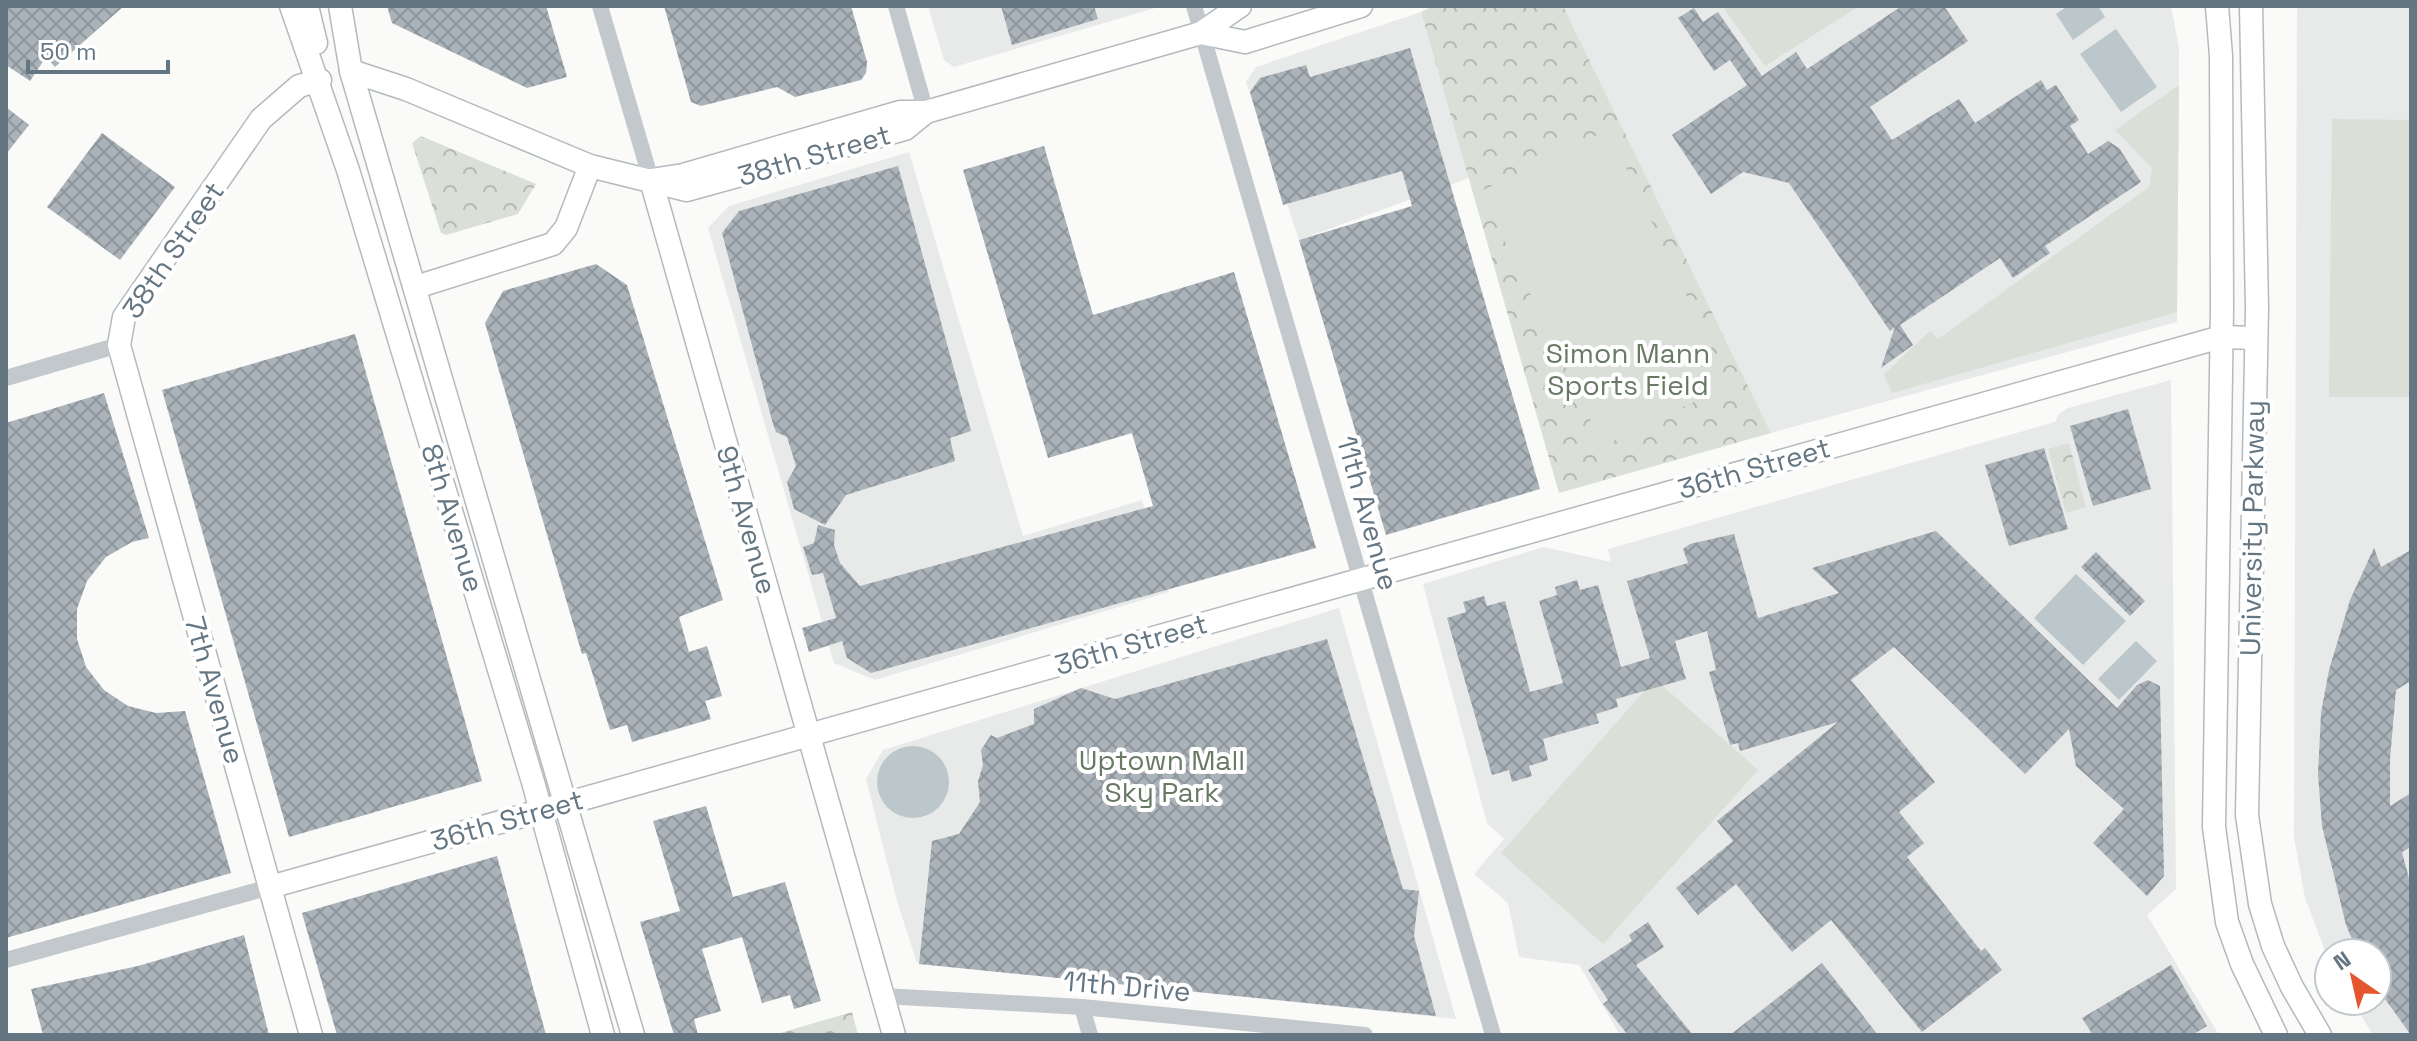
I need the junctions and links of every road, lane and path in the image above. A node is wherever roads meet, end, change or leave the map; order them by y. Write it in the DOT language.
graph roads {
  1 [pos="291,6"];
  2 [pos="307,6"];
  3 [pos="320,6"];
  4 [pos="340,6"];
  5 [pos="600,6"];
  6 [pos="896,6"];
  7 [pos="1194,6"];
  8 [pos="1240,6"];
  9 [pos="1361,6"];
  10 [pos="2217,6"];
  11 [pos="2251,6"];
  12 [pos="1201,33"];
  13 [pos="351,71"];
  14 [pos="320,80"];
  15 [pos="926,112"];
  16 [pos="590,166"];
  17 [pos="651,180"];
  18 [pos="416,287"];
  19 [pos="2221,337"];
  20 [pos="2256,338"];
  21 [pos="119,345"];
  22 [pos="6,378"];
  23 [pos="1360,580"];
  24 [pos="809,735"];
  25 [pos="566,803"];
  26 [pos="541,810"];
  27 [pos="270,887"];
  28 [pos="6,960"];
  29 [pos="883,996"];
  30 [pos="1082,1007"];
  31 [pos="311,1035"];
  32 [pos="603,1035"];
  33 [pos="633,1035"];
  34 [pos="894,1035"];
  35 [pos="1090,1035"];
  36 [pos="1365,1035"];
  37 [pos="1493,1035"];
  38 [pos="2276,1035"];
  39 [pos="2320,1035"];
  1 -- 14 [label="street, 8th Avenue"];
  2 -- 14 [label="street"];
  3 -- 13 [label="street"];
  4 -- 13 [label="street, 8th Avenue"];
  5 -- 17 [label="street, 9th Avenue"];
  6 -- 15 [label="street"];
  7 -- 12 [label="street, 11th Avenue"];
  8 -- 12 [label="street, 38th Street"];
  9 -- 12 [label="street, 38th Street"];
  10 -- 19 [label="street, University Parkway"];
  11 -- 20 [label="street, University Parkway"];
  12 -- 15 [label="street, 38th Street"];
  12 -- 23 [label="street, 11th Avenue"];
  13 -- 16 [label="street, 38th Street"];
  13 -- 18 [label="street, 8th Avenue"];
  14 -- 21 [label="street, 38th Street"];
  14 -- 26 [label="street, 8th Avenue"];
  15 -- 17 [label="street, 38th Street"];
  16 -- 17 [label="street, 38th Street"];
  16 -- 18 [label="street"];
  17 -- 24 [label="street, 9th Avenue"];
  18 -- 25 [label="street, 8th Avenue"];
  19 -- 20 [label="street, 36th Street"];
  19 -- 23 [label="street, 36th Street"];
  19 -- 38 [label="street, University Parkway"];
  20 -- 39 [label="street, University Parkway"];
  21 -- 22 [label="street, 38th Street"];
  21 -- 27 [label="street, 7th Avenue"];
  23 -- 24 [label="street, 36th Street"];
  23 -- 37 [label="street, 11th Avenue"];
  24 -- 25 [label="street, 36th Street"];
  24 -- 29 [label="street, 9th Avenue"];
  25 -- 26 [label="street, 36th Street"];
  25 -- 33 [label="street, 8th Avenue"];
  26 -- 27 [label="street, 36th Street"];
  26 -- 32 [label="street, 8th Avenue"];
  27 -- 28 [label="street, 36th Street"];
  27 -- 31 [label="street, 7th Avenue"];
  29 -- 30 [label="street, 11th Drive"];
  29 -- 34 [label="street, 9th Avenue"];
  30 -- 35 [label="street"];
  30 -- 36 [label="street, 11th Drive"];
}
